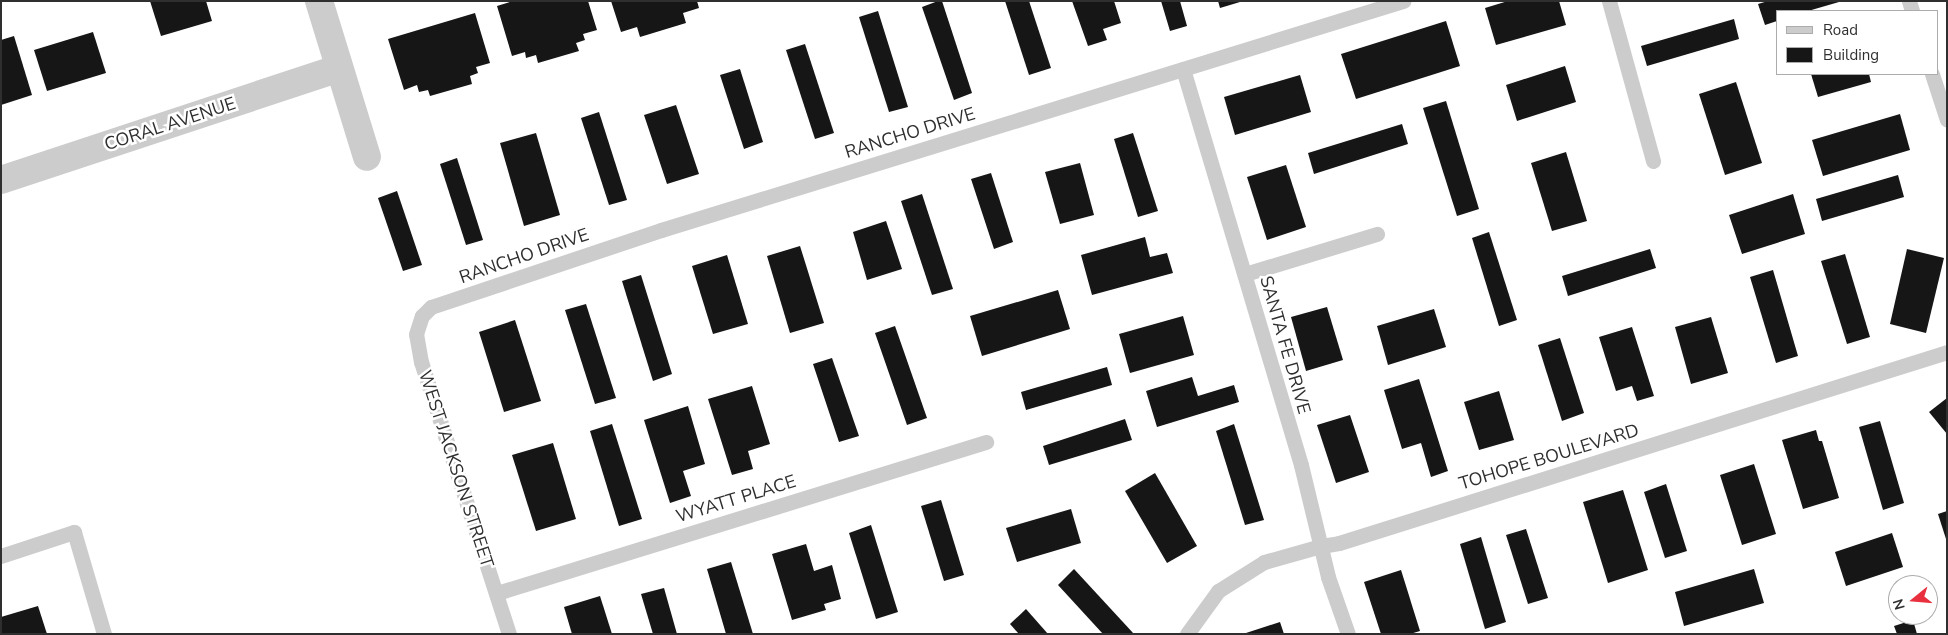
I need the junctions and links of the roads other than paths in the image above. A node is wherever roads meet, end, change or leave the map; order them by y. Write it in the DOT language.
graph roads {
  1 [pos="319,1"];
  2 [pos="1403,1"];
  3 [pos="1609,1"];
  4 [pos="339,68"];
  5 [pos="1183,68"];
  6 [pos="1932,75"];
  7 [pos="1947,120"];
  8 [pos="367,157"];
  9 [pos="1653,161"];
  10 [pos="1,180"];
  11 [pos="1377,234"];
  12 [pos="1245,274"];
  13 [pos="430,307"];
  14 [pos="1947,352"];
  15 [pos="986,442"];
  16 [pos="1321,546"];
  17 [pos="1,556"];
  18 [pos="497,593"];
  19 [pos="104,634"];
  20 [pos="509,634"];
  21 [pos="1187,634"];
  22 [pos="1348,634"];
  1 -- 4 [label="street"];
  2 -- 5 [label="lane, RANCHO DRIVE"];
  3 -- 9 [label="lane"];
  4 -- 8 [label="street"];
  4 -- 10 [label="street, CORAL AVENUE"];
  5 -- 12 [label="lane, SANTA FE DRIVE"];
  5 -- 13 [label="lane, RANCHO DRIVE"];
  6 -- 7 [label="lane"];
  11 -- 12 [label="lane"];
  12 -- 16 [label="lane, SANTA FE DRIVE"];
  13 -- 18 [label="lane, WEST JACKSON STREET"];
  14 -- 16 [label="lane, TOHOPE BOULEVARD"];
  15 -- 18 [label="lane, WYATT PLACE"];
  16 -- 21 [label="lane, TOHOPE BOULEVARD"];
  16 -- 22 [label="lane, SANTA FE DRIVE"];
  17 -- 19 [label="lane"];
  18 -- 20 [label="lane, WEST JACKSON STREET"];
}
